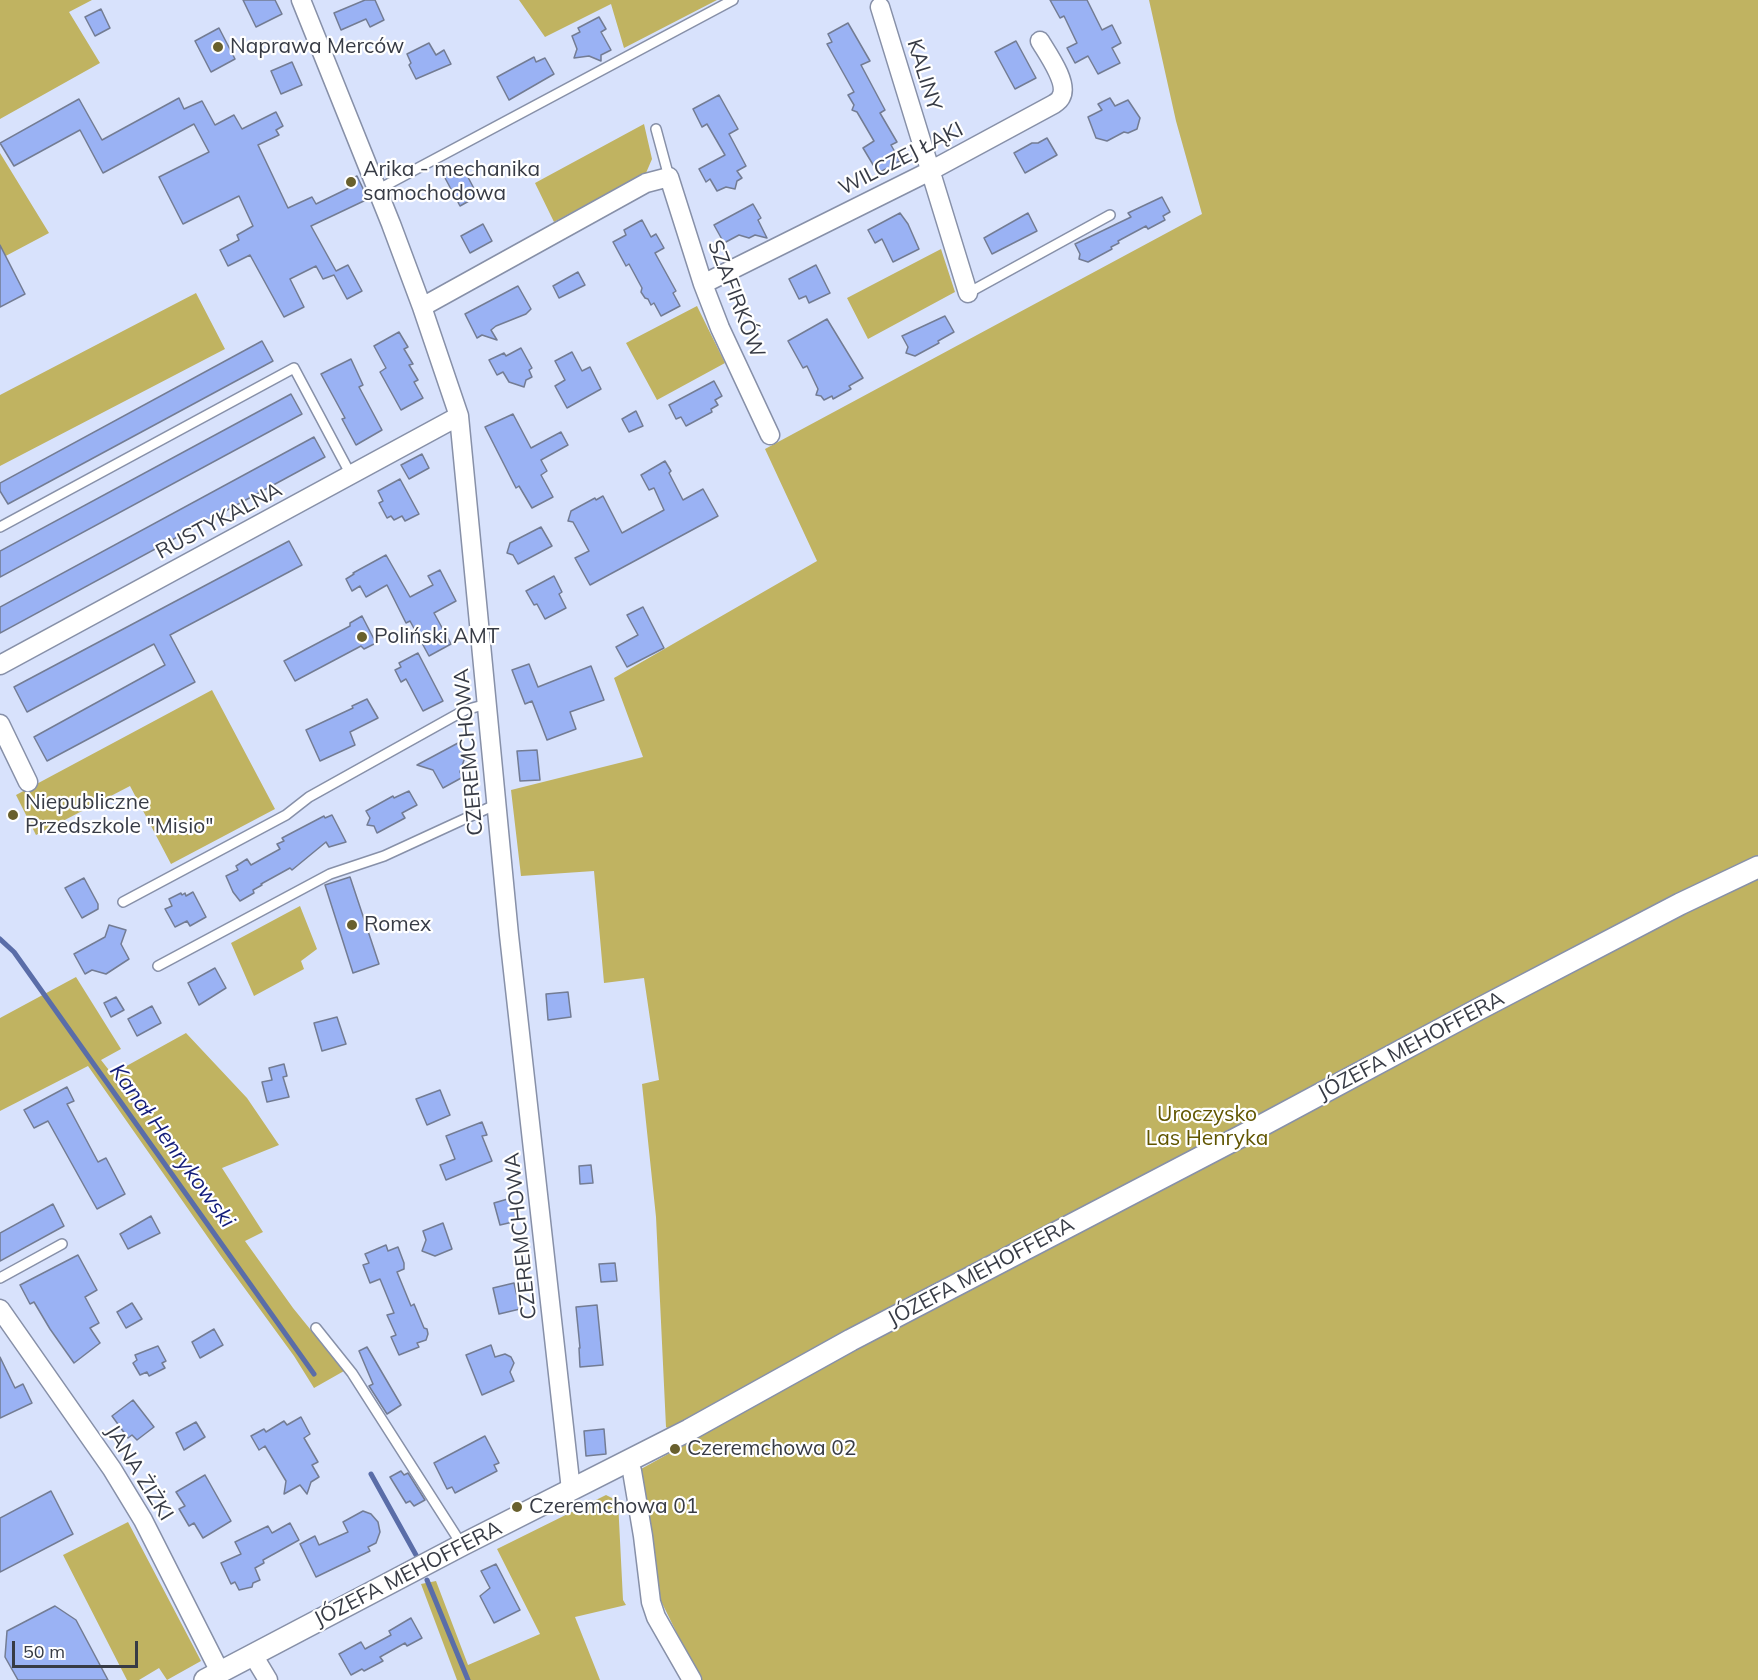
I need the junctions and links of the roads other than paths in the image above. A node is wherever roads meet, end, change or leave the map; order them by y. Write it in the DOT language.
graph roads {
  1 [pos="301,0"];
  2 [pos="733,0"];
  3 [pos="880,7"];
  4 [pos="1040,40"];
  5 [pos="656,129"];
  6 [pos="930,171"];
  7 [pos="669,177"];
  8 [pos="378,190"];
  9 [pos="1110,215"];
  10 [pos="703,284"];
  11 [pos="968,293"];
  12 [pos="422,307"];
  13 [pos="459,416"];
  14 [pos="770,435"];
  15 [pos="351,475"];
  16 [pos="0,527"];
  17 [pos="0,665"];
  18 [pos="487,704"];
  19 [pos="0,724"];
  20 [pos="28,782"];
  21 [pos="496,804"];
  22 [pos="1758,867"];
  23 [pos="123,902"];
  24 [pos="158,966"];
  25 [pos="62,1244"];
  26 [pos="0,1278"];
  27 [pos="0,1309"];
  28 [pos="316,1328"];
  29 [pos="628,1461"];
  30 [pos="571,1490"];
  31 [pos="462,1545"];
  32 [pos="253,1655"];
  33 [pos="212,1676"];
  34 [pos="268,1680"];
  35 [pos="692,1680"];
  1 -- 8 [label="street, CZEREMCHOWA"];
  2 -- 8 [label="lane"];
  3 -- 6 [label="street, KALINY"];
  4 -- 6 [label="street, WILCZEJ ŁĄKI"];
  5 -- 7 [label="lane"];
  6 -- 10 [label="street, WILCZEJ ŁĄKI"];
  6 -- 11 [label="street, KALINY"];
  7 -- 10 [label="street, SZAFIRKÓW"];
  7 -- 12 [label="street"];
  8 -- 12 [label="street, CZEREMCHOWA"];
  9 -- 11 [label="lane"];
  10 -- 14 [label="street, SZAFIRKÓW"];
  12 -- 13 [label="street, CZEREMCHOWA"];
  13 -- 15 [label="street, RUSTYKALNA"];
  13 -- 18 [label="street, CZEREMCHOWA"];
  15 -- 16 [label="lane"];
  15 -- 17 [label="street, RUSTYKALNA"];
  18 -- 21 [label="street, CZEREMCHOWA"];
  18 -- 23 [label="lane"];
  19 -- 20 [label="street"];
  21 -- 24 [label="lane"];
  21 -- 30 [label="street, CZEREMCHOWA"];
  22 -- 29 [label="street, JÓZEFA MEHOFFERA"];
  25 -- 26 [label="lane"];
  27 -- 33 [label="street, JANA ŻIŻKI"];
  28 -- 31 [label="lane"];
  29 -- 30 [label="street, JÓZEFA MEHOFFERA"];
  29 -- 35 [label="street"];
  30 -- 31 [label="street, JÓZEFA MEHOFFERA"];
  31 -- 32 [label="street, JÓZEFA MEHOFFERA"];
  32 -- 33 [label="street, JÓZEFA MEHOFFERA"];
  32 -- 34 [label="street"];
}
